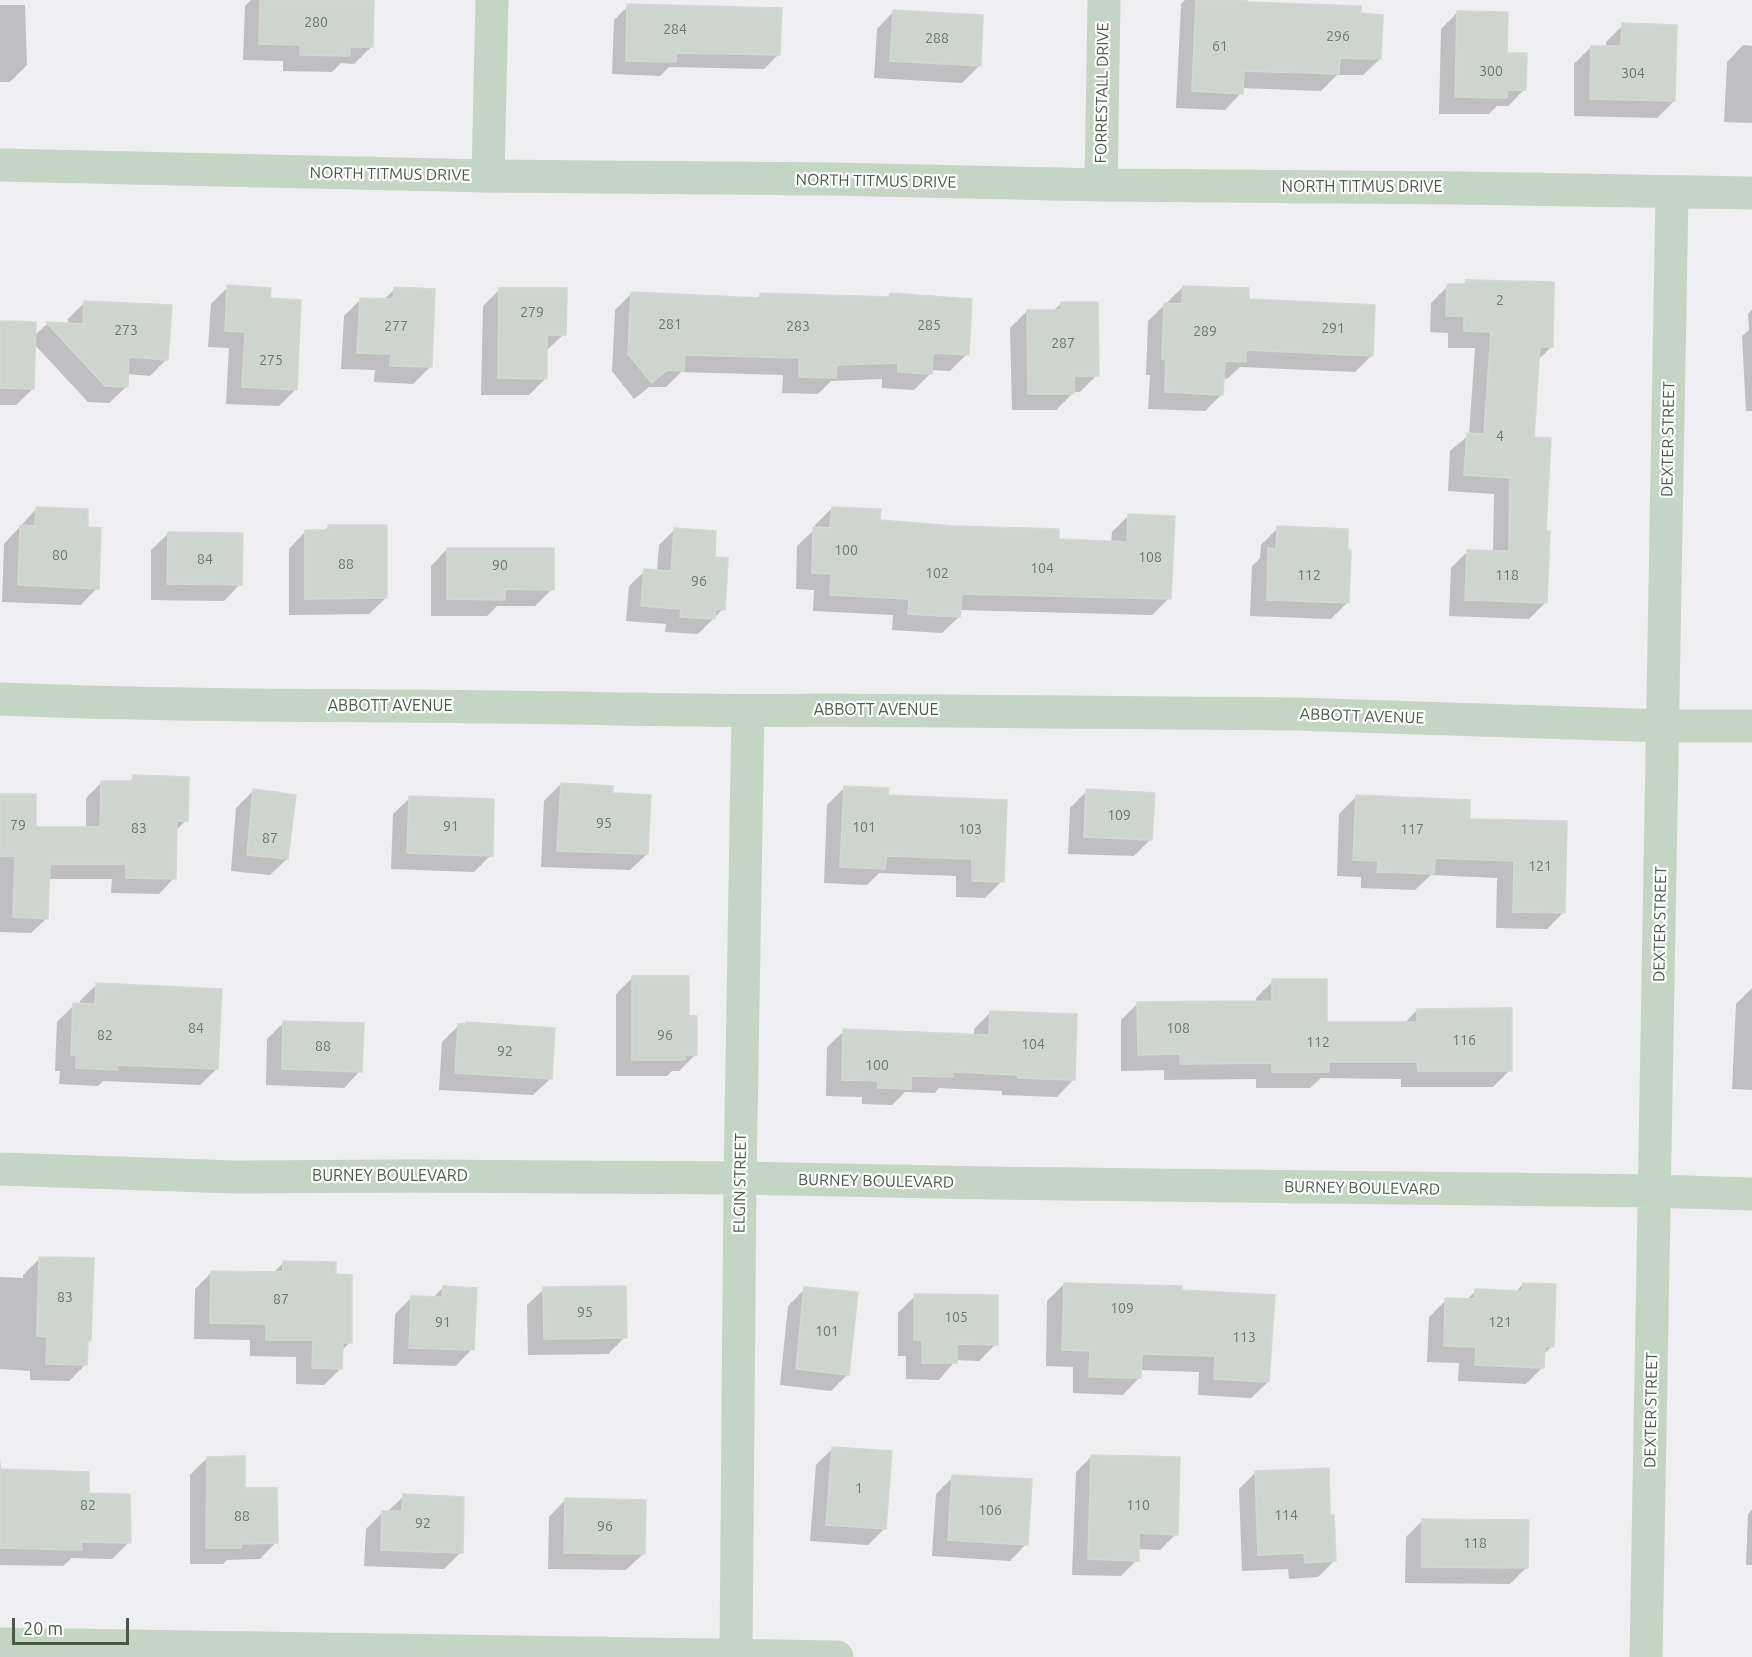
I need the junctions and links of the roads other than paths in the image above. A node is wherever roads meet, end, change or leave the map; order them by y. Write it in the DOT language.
graph roads {
  1 [pos="492,0"];
  2 [pos="1104,0"];
  3 [pos="0,165"];
  4 [pos="488,177"];
  5 [pos="1101,185"];
  6 [pos="1672,192"];
  7 [pos="1752,193"];
  8 [pos="0,699"];
  9 [pos="748,711"];
  10 [pos="1664,726"];
  11 [pos="1752,726"];
  12 [pos="0,1169"];
  13 [pos="740,1178"];
  14 [pos="1654,1191"];
  15 [pos="1752,1194"];
  16 [pos="0,1644"];
  17 [pos="736,1655"];
  18 [pos="837,1657"];
  19 [pos="1646,1657"];
  1 -- 4 [label="street"];
  2 -- 5 [label="street, FORRESTALL DRIVE"];
  3 -- 4 [label="street, NORTH TITMUS DRIVE"];
  4 -- 5 [label="street, NORTH TITMUS DRIVE"];
  5 -- 6 [label="street, NORTH TITMUS DRIVE"];
  6 -- 7 [label="street, NORTH TITMUS DRIVE"];
  6 -- 10 [label="street, DEXTER STREET"];
  8 -- 9 [label="street, ABBOTT AVENUE"];
  9 -- 10 [label="street, ABBOTT AVENUE"];
  9 -- 13 [label="street, ELGIN STREET"];
  10 -- 11 [label="street, ABBOTT AVENUE"];
  10 -- 14 [label="street, DEXTER STREET"];
  12 -- 13 [label="street, BURNEY BOULEVARD"];
  13 -- 14 [label="street, BURNEY BOULEVARD"];
  13 -- 17 [label="street, ELGIN STREET"];
  14 -- 15 [label="street, BURNEY BOULEVARD"];
  14 -- 19 [label="street, DEXTER STREET"];
  16 -- 17 [label="street"];
  17 -- 18 [label="street"];
}
